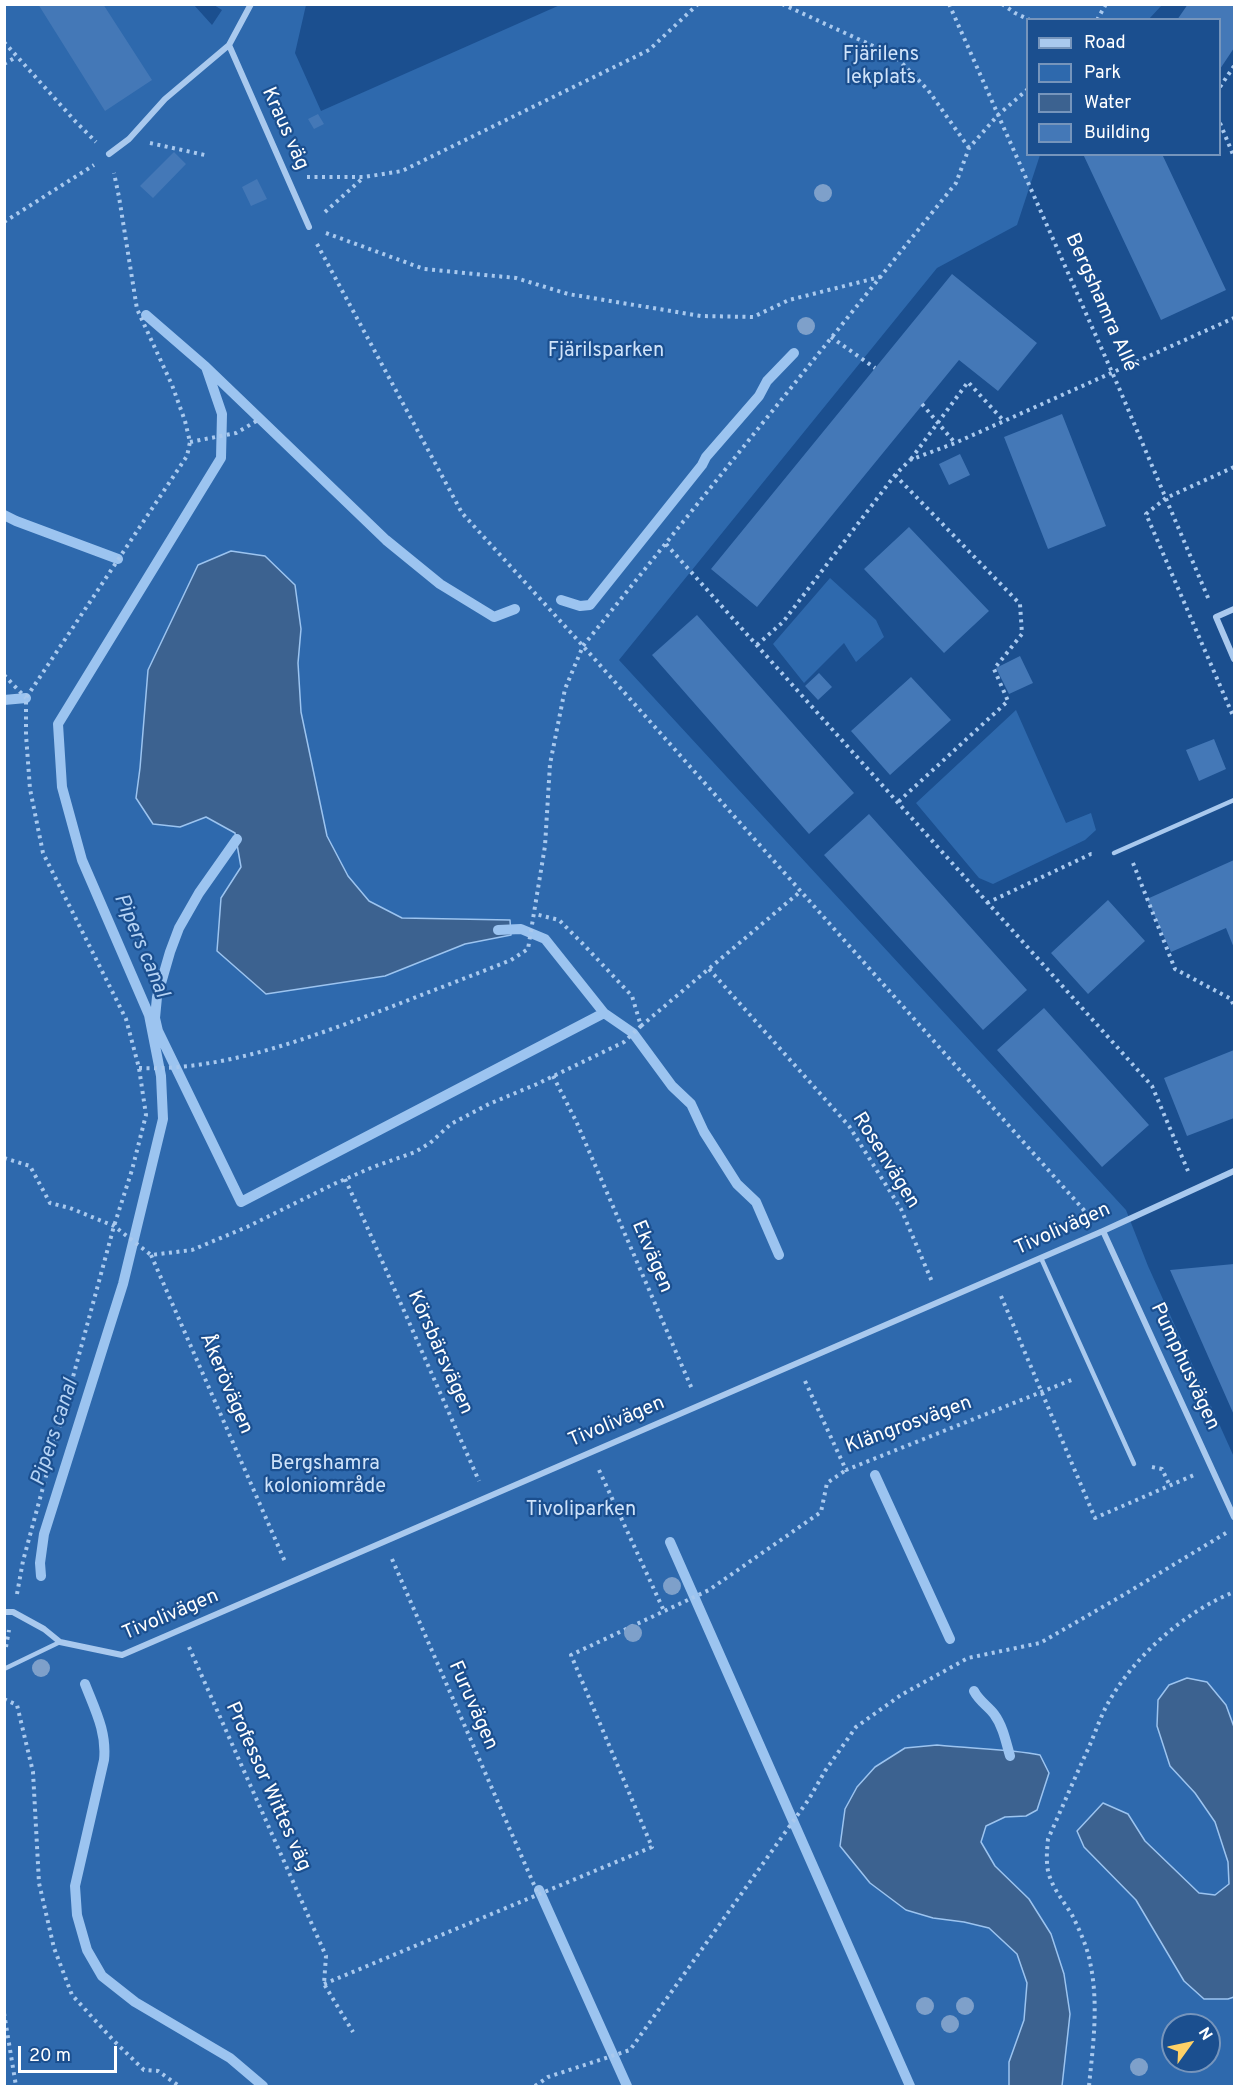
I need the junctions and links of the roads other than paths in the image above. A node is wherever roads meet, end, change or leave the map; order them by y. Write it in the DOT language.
graph roads {
  1 [pos="251,4"];
  2 [pos="229,45"];
  3 [pos="109,154"];
  4 [pos="309,227"];
  5 [pos="1234,609"];
  6 [pos="1234,659"];
  7 [pos="1234,800"];
  8 [pos="1114,854"];
  9 [pos="1234,1171"];
  10 [pos="1103,1231"];
  11 [pos="1041,1258"];
  12 [pos="1134,1464"];
  13 [pos="1234,1517"];
  14 [pos="4,1612"];
  15 [pos="60,1642"];
  16 [pos="4,1669"];
  1 -- 2 [label="street"];
  2 -- 3 [label="street"];
  2 -- 4 [label="street, Kraus väg"];
  5 -- 6 [label="street"];
  7 -- 8 [label="lane"];
  9 -- 10 [label="street, Tivolivägen"];
  10 -- 11 [label="street, Tivolivägen"];
  10 -- 13 [label="street, Pumphusvägen"];
  11 -- 12 [label="lane"];
  11 -- 15 [label="street, Tivolivägen"];
  14 -- 15 [label="street, Tivolivägen"];
  15 -- 16 [label="lane"];
}
